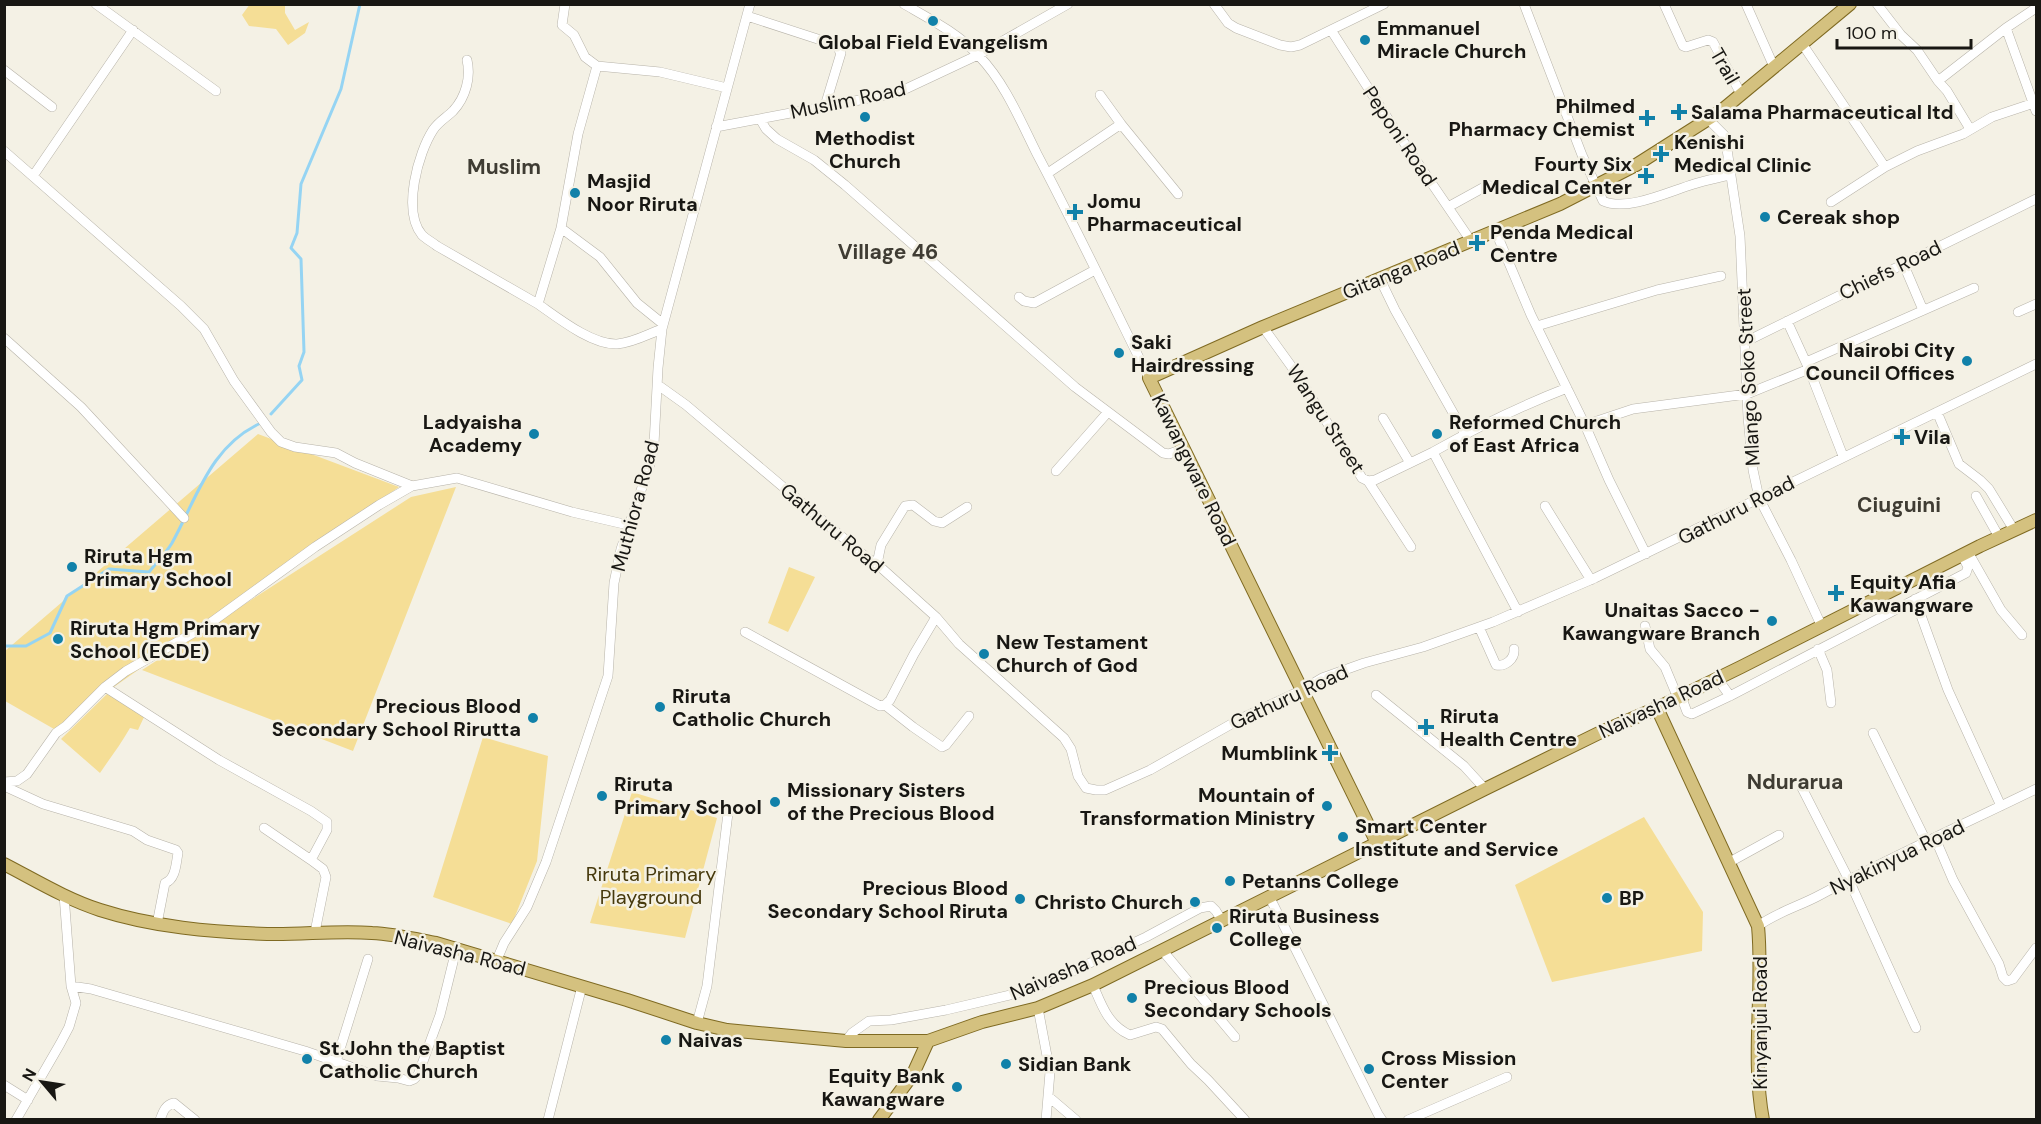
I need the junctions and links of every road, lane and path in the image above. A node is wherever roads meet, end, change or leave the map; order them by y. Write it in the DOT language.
graph roads {
  1 [pos="96,4"];
  2 [pos="565,4"];
  3 [pos="750,4"];
  4 [pos="904,4"];
  5 [pos="1068,4"];
  6 [pos="1214,4"];
  7 [pos="1384,4"];
  8 [pos="1524,4"];
  9 [pos="1664,4"];
  10 [pos="1746,4"];
  11 [pos="1850,4"];
  12 [pos="1877,4"];
  13 [pos="2037,8"];
  14 [pos="747,16"];
  15 [pos="2006,28"];
  16 [pos="133,30"];
  17 [pos="1331,30"];
  18 [pos="1803,45"];
  19 [pos="978,55"];
  20 [pos="467,60"];
  21 [pos="597,66"];
  22 [pos="1774,67"];
  23 [pos="4,70"];
  24 [pos="1938,81"];
  25 [pos="727,87"];
  26 [pos="216,91"];
  27 [pos="1741,93"];
  28 [pos="1100,95"];
  29 [pos="825,106"];
  30 [pos="52,107"];
  31 [pos="2035,107"];
  32 [pos="760,118"];
  33 [pos="1708,119"];
  34 [pos="1121,124"];
  35 [pos="716,127"];
  36 [pos="1970,129"];
  37 [pos="4,151"];
  38 [pos="1885,167"];
  39 [pos="1048,173"];
  40 [pos="1730,175"];
  41 [pos="33,176"];
  42 [pos="1488,185"];
  43 [pos="1597,186"];
  44 [pos="1178,194"];
  45 [pos="2037,199"];
  46 [pos="1831,202"];
  47 [pos="1448,207"];
  48 [pos="561,228"];
  49 [pos="1495,230"];
  50 [pos="1471,241"];
  51 [pos="1903,263"];
  52 [pos="1095,270"];
  53 [pos="1721,276"];
  54 [pos="1380,279"];
  55 [pos="1974,288"];
  56 [pos="1019,297"];
  57 [pos="2037,303"];
  58 [pos="538,304"];
  59 [pos="1923,310"];
  60 [pos="2018,312"];
  61 [pos="1787,321"];
  62 [pos="663,326"];
  63 [pos="1537,326"];
  64 [pos="1263,327"];
  65 [pos="4,338"];
  66 [pos="1745,342"];
  67 [pos="2037,364"];
  68 [pos="1807,366"];
  69 [pos="1149,378"];
  70 [pos="658,385"];
  71 [pos="1567,388"];
  72 [pos="1747,394"];
  73 [pos="1108,412"];
  74 [pos="1937,412"];
  75 [pos="1383,418"];
  76 [pos="1585,425"];
  77 [pos="1464,434"];
  78 [pos="1183,449"];
  79 [pos="1433,452"];
  80 [pos="1843,456"];
  81 [pos="1410,463"];
  82 [pos="1056,471"];
  83 [pos="1368,481"];
  84 [pos="412,486"];
  85 [pos="1976,496"];
  86 [pos="1759,498"];
  87 [pos="1545,506"];
  88 [pos="967,507"];
  89 [pos="184,518"];
  90 [pos="2037,520"];
  91 [pos="628,525"];
  92 [pos="2014,530"];
  93 [pos="1999,537"];
  94 [pos="1411,547"];
  95 [pos="1965,553"];
  96 [pos="1646,554"];
  97 [pos="877,564"];
  98 [pos="1921,576"];
  99 [pos="1590,580"];
  100 [pos="1928,592"];
  101 [pos="1882,596"];
  102 [pos="1915,599"];
  103 [pos="1891,611"];
  104 [pos="1518,612"];
  105 [pos="936,617"];
  106 [pos="1827,624"];
  107 [pos="1645,626"];
  108 [pos="1479,627"];
  109 [pos="746,632"];
  110 [pos="2022,635"];
  111 [pos="1841,638"];
  112 [pos="1797,639"];
  113 [pos="1514,649"];
  114 [pos="1818,649"];
  115 [pos="1807,655"];
  116 [pos="1741,667"];
  117 [pos="1718,678"];
  118 [pos="1752,684"];
  119 [pos="105,687"];
  120 [pos="1302,690"];
  121 [pos="1376,695"];
  122 [pos="1730,696"];
  123 [pos="1680,697"];
  124 [pos="1831,703"];
  125 [pos="885,705"];
  126 [pos="1657,708"];
  127 [pos="969,716"];
  128 [pos="1873,733"];
  129 [pos="4,784"];
  130 [pos="1802,788"];
  131 [pos="1485,789"];
  132 [pos="2037,789"];
  133 [pos="2001,806"];
  134 [pos="729,813"];
  135 [pos="264,828"];
  136 [pos="1779,835"];
  137 [pos="1931,839"];
  138 [pos="1377,843"];
  139 [pos="312,860"];
  140 [pos="1728,863"];
  141 [pos="4,864"];
  142 [pos="1849,880"];
  143 [pos="64,895"];
  144 [pos="1270,898"];
  145 [pos="1222,921"];
  146 [pos="157,924"];
  147 [pos="1758,926"];
  148 [pos="315,932"];
  149 [pos="1146,938"];
  150 [pos="2037,948"];
  151 [pos="456,950"];
  152 [pos="1158,951"];
  153 [pos="368,959"];
  154 [pos="496,962"];
  155 [pos="1093,985"];
  156 [pos="71,986"];
  157 [pos="582,986"];
  158 [pos="1038,1008"];
  159 [pos="698,1023"];
  160 [pos="1916,1028"];
  161 [pos="1235,1037"];
  162 [pos="846,1041"];
  163 [pos="928,1041"];
  164 [pos="336,1062"];
  165 [pos="1507,1077"];
  166 [pos="4,1085"];
  167 [pos="1049,1097"];
  168 [pos="28,1100"];
  169 [pos="16,1119"];
  170 [pos="160,1119"];
  171 [pos="195,1119"];
  172 [pos="548,1119"];
  173 [pos="879,1119"];
  174 [pos="1046,1119"];
  175 [pos="1076,1119"];
  176 [pos="1245,1119"];
  177 [pos="1382,1119"];
  178 [pos="1408,1119"];
  179 [pos="1763,1119"];
  1 -- 16 [label="street"];
  2 -- 21 [label="street"];
  3 -- 14 [label="street, Muthiora Road"];
  4 -- 19 [label="street, Kawangware Road"];
  5 -- 19 [label="street, Muslim Road"];
  6 -- 17 [label="street"];
  7 -- 17 [label="street"];
  8 -- 43 [label="street"];
  9 -- 27 [label="street, Trail"];
  10 -- 22 [label="street"];
  11 -- 18 [label="main road, Gitanga Road"];
  12 -- 24 [label="street"];
  13 -- 15 [label="street"];
  14 -- 25 [label="street, Muthiora Road"];
  14 -- 29 [label="street"];
  15 -- 24 [label="street"];
  15 -- 31 [label="street"];
  16 -- 26 [label="street"];
  16 -- 41 [label="street"];
  17 -- 47 [label="street, Peponi Road"];
  18 -- 22 [label="main road, Gitanga Road"];
  18 -- 38 [label="street"];
  19 -- 29 [label="street, Muslim Road"];
  19 -- 39 [label="street, Kawangware Road"];
  20 -- 58 [label="street"];
  21 -- 25 [label="street"];
  21 -- 48 [label="street"];
  22 -- 27 [label="main road, Gitanga Road"];
  23 -- 30 [label="street"];
  24 -- 36 [label="street"];
  25 -- 35 [label="street, Muthiora Road"];
  27 -- 33 [label="main road, Gitanga Road"];
  28 -- 34 [label="street"];
  29 -- 32 [label="street, Muslim Road"];
  31 -- 36 [label="street"];
  32 -- 35 [label="street, Muslim Road"];
  32 -- 73 [label="street"];
  33 -- 40 [label="street, Mlango Soko Street"];
  33 -- 43 [label="main road, Gitanga Road"];
  34 -- 39 [label="street"];
  34 -- 44 [label="street"];
  35 -- 62 [label="street, Muthiora Road"];
  36 -- 38 [label="street"];
  37 -- 41 [label="street"];
  38 -- 46 [label="street"];
  39 -- 52 [label="street, Kawangware Road"];
  40 -- 43 [label="street"];
  40 -- 66 [label="street, Mlango Soko Street"];
  41 -- 84 [label="street"];
  42 -- 47 [label="street"];
  43 -- 49 [label="main road, Gitanga Road"];
  45 -- 51 [label="street, Chiefs Road"];
  47 -- 50 [label="street, Peponi Road"];
  48 -- 58 [label="street"];
  48 -- 62 [label="street"];
  49 -- 50 [label="main road, Gitanga Road"];
  49 -- 63 [label="street"];
  50 -- 54 [label="main road, Gitanga Road"];
  51 -- 59 [label="street"];
  51 -- 61 [label="street, Chiefs Road"];
  52 -- 56 [label="street"];
  52 -- 69 [label="street, Kawangware Road"];
  53 -- 63 [label="street"];
  54 -- 64 [label="main road, Gitanga Road"];
  54 -- 77 [label="street"];
  55 -- 59 [label="street"];
  57 -- 60 [label="street"];
  58 -- 62 [label="street"];
  59 -- 68 [label="street"];
  61 -- 66 [label="street, Chiefs Road"];
  61 -- 68 [label="street"];
  62 -- 70 [label="street, Muthiora Road"];
  63 -- 71 [label="street"];
  64 -- 69 [label="main road, Gitanga Road"];
  64 -- 83 [label="street, Wangu Street"];
  65 -- 89 [label="street"];
  66 -- 72 [label="street, Mlango Soko Street"];
  67 -- 74 [label="street, Gathuru Road"];
  68 -- 72 [label="street"];
  68 -- 80 [label="street"];
  69 -- 78 [label="main road, Kawangware Road"];
  70 -- 91 [label="street, Muthiora Road"];
  70 -- 97 [label="street, Gathuru Road"];
  71 -- 76 [label="street"];
  71 -- 77 [label="street, Wangu Street"];
  72 -- 76 [label="street"];
  72 -- 86 [label="street, Mlango Soko Street"];
  73 -- 78 [label="street"];
  73 -- 82 [label="street"];
  74 -- 80 [label="street, Gathuru Road"];
  74 -- 92 [label="street"];
  75 -- 81 [label="street"];
  76 -- 96 [label="street"];
  77 -- 79 [label="street, Wangu Street"];
  78 -- 120 [label="main road, Kawangware Road"];
  79 -- 81 [label="street, Wangu Street"];
  79 -- 104 [label="street"];
  80 -- 86 [label="street, Gathuru Road"];
  81 -- 83 [label="street, Wangu Street"];
  83 -- 94 [label="street"];
  84 -- 91 [label="street"];
  84 -- 119 [label="street"];
  85 -- 93 [label="street"];
  86 -- 96 [label="street, Gathuru Road"];
  86 -- 106 [label="street, Mlango Soko Street"];
  87 -- 99 [label="street"];
  88 -- 97 [label="street"];
  90 -- 92 [label="main road, Naivasha Road"];
  91 -- 154 [label="street, Muthiora Road"];
  92 -- 93 [label="main road, Naivasha Road"];
  93 -- 95 [label="main road, Naivasha Road"];
  95 -- 98 [label="main road, Naivasha Road"];
  95 -- 100 [label="street"];
  95 -- 110 [label="street"];
  96 -- 99 [label="street, Gathuru Road"];
  97 -- 105 [label="street, Gathuru Road"];
  98 -- 100 [label="street"];
  98 -- 101 [label="main road, Naivasha Road"];
  99 -- 104 [label="street, Gathuru Road"];
  100 -- 102 [label="street"];
  101 -- 103 [label="street"];
  101 -- 106 [label="main road, Naivasha Road"];
  102 -- 103 [label="street"];
  102 -- 133 [label="street"];
  103 -- 111 [label="street"];
  104 -- 108 [label="street, Gathuru Road"];
  105 -- 120 [label="street, Gathuru Road"];
  105 -- 125 [label="street"];
  106 -- 111 [label="street, Mlango Soko Street"];
  106 -- 112 [label="main road, Naivasha Road"];
  107 -- 123 [label="street"];
  108 -- 113 [label="street"];
  108 -- 120 [label="street, Gathuru Road"];
  109 -- 125 [label="street"];
  111 -- 114 [label="street"];
  112 -- 115 [label="street"];
  112 -- 116 [label="main road, Naivasha Road"];
  114 -- 115 [label="street"];
  114 -- 124 [label="street"];
  115 -- 118 [label="street"];
  116 -- 117 [label="main road, Naivasha Road"];
  116 -- 118 [label="street"];
  117 -- 122 [label="street"];
  117 -- 123 [label="main road, Naivasha Road"];
  118 -- 122 [label="street"];
  119 -- 129 [label="street"];
  119 -- 139 [label="street"];
  120 -- 138 [label="main road, Kawangware Road"];
  121 -- 131 [label="street"];
  122 -- 123 [label="street"];
  123 -- 126 [label="main road, Naivasha Road"];
  125 -- 127 [label="street"];
  126 -- 131 [label="main road, Naivasha Road"];
  126 -- 140 [label="main road"];
  128 -- 137 [label="street"];
  129 -- 146 [label="street"];
  130 -- 142 [label="street"];
  131 -- 138 [label="main road, Naivasha Road"];
  132 -- 133 [label="street, Nyakinyua Road"];
  133 -- 137 [label="street, Nyakinyua Road"];
  134 -- 159 [label="street"];
  135 -- 139 [label="street"];
  136 -- 140 [label="street"];
  137 -- 142 [label="street, Nyakinyua Road"];
  137 -- 150 [label="street"];
  138 -- 144 [label="main road, Naivasha Road"];
  139 -- 148 [label="street"];
  140 -- 147 [label="main road"];
  141 -- 143 [label="main road, Naivasha Road"];
  142 -- 147 [label="street, Nyakinyua Road"];
  142 -- 160 [label="street"];
  143 -- 146 [label="main road, Naivasha Road"];
  143 -- 156 [label="street"];
  144 -- 145 [label="main road, Naivasha Road"];
  144 -- 177 [label="street"];
  145 -- 149 [label="street, Naivasha Road"];
  145 -- 152 [label="main road, Naivasha Road"];
  146 -- 148 [label="main road, Naivasha Road"];
  147 -- 179 [label="main road, Kinyanjui Road"];
  148 -- 151 [label="main road, Naivasha Road"];
  149 -- 152 [label="street"];
  149 -- 162 [label="street, Naivasha Road"];
  151 -- 154 [label="main road, Naivasha Road"];
  151 -- 164 [label="street"];
  152 -- 155 [label="main road, Naivasha Road"];
  152 -- 161 [label="street"];
  153 -- 164 [label="street"];
  154 -- 157 [label="main road, Naivasha Road"];
  155 -- 158 [label="main road, Naivasha Road"];
  155 -- 176 [label="street"];
  156 -- 164 [label="street"];
  156 -- 168 [label="street"];
  157 -- 159 [label="main road, Naivasha Road"];
  157 -- 172 [label="street"];
  158 -- 163 [label="main road, Naivasha Road"];
  158 -- 167 [label="street"];
  159 -- 162 [label="main road, Naivasha Road"];
  162 -- 163 [label="main road, Naivasha Road"];
  163 -- 173 [label="main road"];
  165 -- 178 [label="street"];
  166 -- 168 [label="street"];
  167 -- 174 [label="street"];
  167 -- 175 [label="street"];
  168 -- 169 [label="street"];
  170 -- 171 [label="street"];
}
